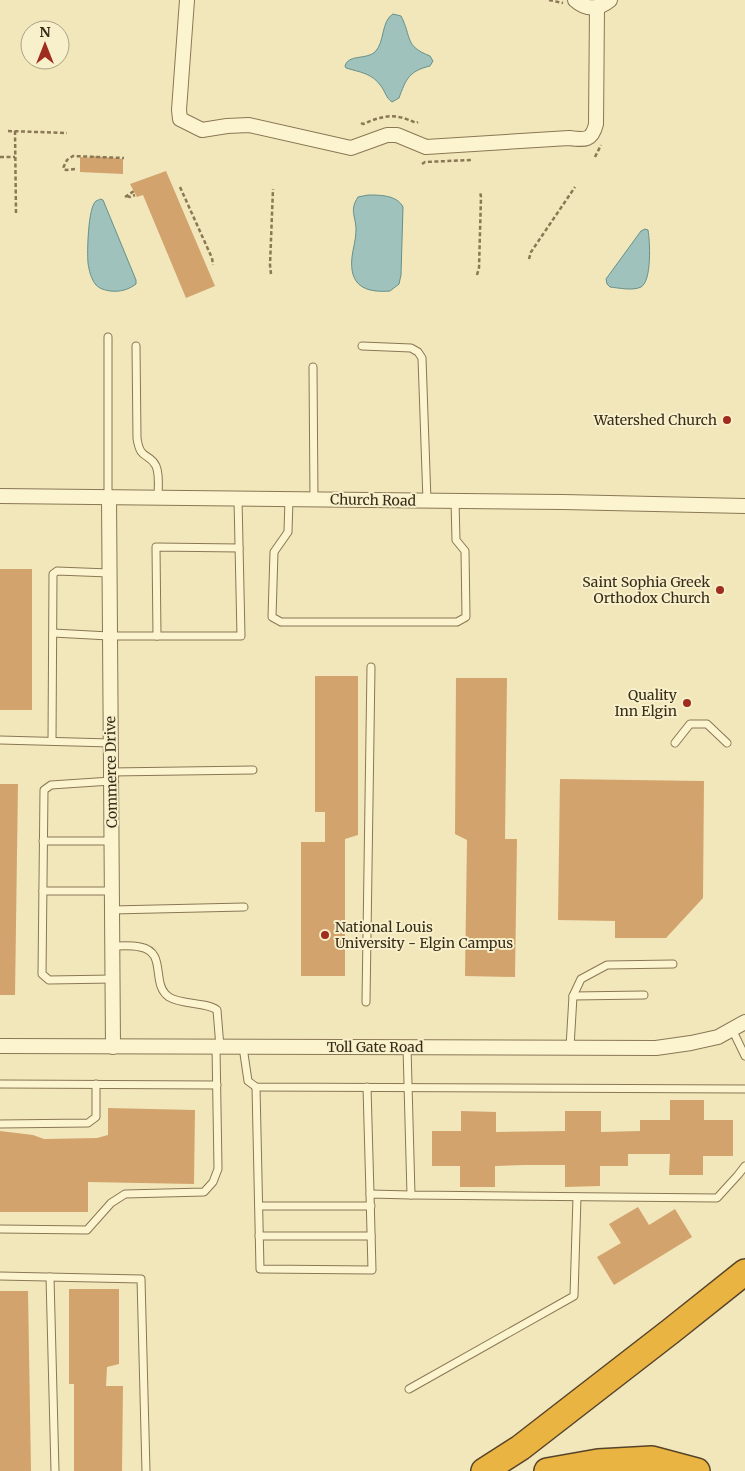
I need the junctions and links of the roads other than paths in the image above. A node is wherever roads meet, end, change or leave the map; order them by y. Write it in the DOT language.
graph roads {
  1 [pos="187,0"];
  2 [pos="610,0"];
  3 [pos="569,2"];
  4 [pos="597,7"];
  5 [pos="108,338"];
  6 [pos="136,346"];
  7 [pos="362,346"];
  8 [pos="313,367"];
  9 [pos="0,496"];
  10 [pos="108,497"];
  11 [pos="158,498"];
  12 [pos="238,499"];
  13 [pos="288,499"];
  14 [pos="314,500"];
  15 [pos="427,501"];
  16 [pos="455,501"];
  17 [pos="745,506"];
  18 [pos="239,548"];
  19 [pos="109,573"];
  20 [pos="53,633"];
  21 [pos="109,636"];
  22 [pos="157,636"];
  23 [pos="371,667"];
  24 [pos="0,740"];
  25 [pos="52,741"];
  26 [pos="111,743"];
  27 [pos="675,743"];
  28 [pos="727,743"];
  29 [pos="253,770"];
  30 [pos="111,777"];
  31 [pos="44,841"];
  32 [pos="112,841"];
  33 [pos="43,891"];
  34 [pos="112,891"];
  35 [pos="244,907"];
  36 [pos="112,910"];
  37 [pos="112,946"];
  38 [pos="673,964"];
  39 [pos="113,979"];
  40 [pos="644,995"];
  41 [pos="572,996"];
  42 [pos="366,1002"];
  43 [pos="745,1022"];
  44 [pos="732,1030"];
  45 [pos="0,1046"];
  46 [pos="113,1047"];
  47 [pos="218,1047"];
  48 [pos="243,1047"];
  49 [pos="407,1047"];
  50 [pos="570,1047"];
  51 [pos="745,1056"];
  52 [pos="0,1084"];
  53 [pos="96,1084"];
  54 [pos="217,1085"];
  55 [pos="256,1087"];
  56 [pos="366,1087"];
  57 [pos="409,1087"];
  58 [pos="745,1089"];
  59 [pos="0,1124"];
  60 [pos="745,1166"];
  61 [pos="370,1194"];
  62 [pos="411,1195"];
  63 [pos="577,1197"];
  64 [pos="259,1206"];
  65 [pos="371,1206"];
  66 [pos="0,1229"];
  67 [pos="259,1236"];
  68 [pos="371,1236"];
  69 [pos="745,1272"];
  70 [pos="0,1276"];
  71 [pos="50,1277"];
  72 [pos="410,1389"];
  73 [pos="55,1471"];
  74 [pos="146,1471"];
  75 [pos="484,1471"];
  76 [pos="547,1471"];
  77 [pos="697,1471"];
  1 -- 4 [label="street"];
  2 -- 4 [label="street"];
  3 -- 4 [label="street"];
  5 -- 10 [label="lane"];
  6 -- 11 [label="lane"];
  7 -- 15 [label="lane"];
  8 -- 14 [label="lane"];
  9 -- 10 [label="street, Church Road"];
  10 -- 11 [label="street, Church Road"];
  10 -- 19 [label="street, Commerce Drive"];
  11 -- 12 [label="street, Church Road"];
  12 -- 13 [label="street, Church Road"];
  12 -- 18 [label="lane"];
  13 -- 14 [label="street, Church Road"];
  13 -- 16 [label="lane"];
  14 -- 15 [label="street, Church Road"];
  15 -- 16 [label="street, Church Road"];
  16 -- 17 [label="street, Church Road"];
  18 -- 22 [label="lane"];
  18 -- 22 [label="lane"];
  19 -- 20 [label="lane"];
  19 -- 21 [label="street, Commerce Drive"];
  20 -- 21 [label="lane"];
  20 -- 25 [label="lane"];
  21 -- 22 [label="lane"];
  21 -- 26 [label="street, Commerce Drive"];
  23 -- 42 [label="lane"];
  24 -- 25 [label="lane"];
  25 -- 26 [label="lane"];
  26 -- 30 [label="street, Commerce Drive"];
  27 -- 28 [label="lane"];
  29 -- 30 [label="lane"];
  30 -- 31 [label="lane"];
  30 -- 32 [label="street, Commerce Drive"];
  31 -- 32 [label="lane"];
  31 -- 33 [label="lane"];
  32 -- 34 [label="street, Commerce Drive"];
  33 -- 34 [label="lane"];
  33 -- 39 [label="lane"];
  34 -- 36 [label="street, Commerce Drive"];
  35 -- 36 [label="lane"];
  36 -- 37 [label="street, Commerce Drive"];
  37 -- 39 [label="street, Commerce Drive"];
  37 -- 47 [label="lane"];
  38 -- 41 [label="lane"];
  39 -- 46 [label="street, Commerce Drive"];
  40 -- 41 [label="lane"];
  41 -- 50 [label="lane"];
  43 -- 44 [label="street, Toll Gate Road"];
  44 -- 50 [label="street, Toll Gate Road"];
  44 -- 51 [label="lane"];
  45 -- 46 [label="street, Toll Gate Road"];
  46 -- 47 [label="street, Toll Gate Road"];
  47 -- 48 [label="street, Toll Gate Road"];
  47 -- 54 [label="lane"];
  48 -- 49 [label="street, Toll Gate Road"];
  48 -- 55 [label="lane"];
  49 -- 50 [label="street, Toll Gate Road"];
  49 -- 57 [label="lane"];
  52 -- 53 [label="lane"];
  53 -- 54 [label="lane"];
  53 -- 59 [label="lane"];
  54 -- 66 [label="lane"];
  55 -- 56 [label="lane"];
  55 -- 64 [label="lane"];
  56 -- 57 [label="lane"];
  56 -- 61 [label="lane"];
  57 -- 58 [label="lane"];
  57 -- 62 [label="lane"];
  60 -- 63 [label="lane"];
  61 -- 62 [label="lane"];
  61 -- 65 [label="lane"];
  62 -- 63 [label="lane"];
  63 -- 72 [label="lane"];
  64 -- 65 [label="lane"];
  64 -- 67 [label="lane"];
  65 -- 68 [label="lane"];
  67 -- 68 [label="lane"];
  67 -- 68 [label="lane"];
  69 -- 75 [label="highway"];
  70 -- 71 [label="lane"];
  71 -- 73 [label="lane"];
  71 -- 74 [label="lane"];
  76 -- 77 [label="highway"];
}
